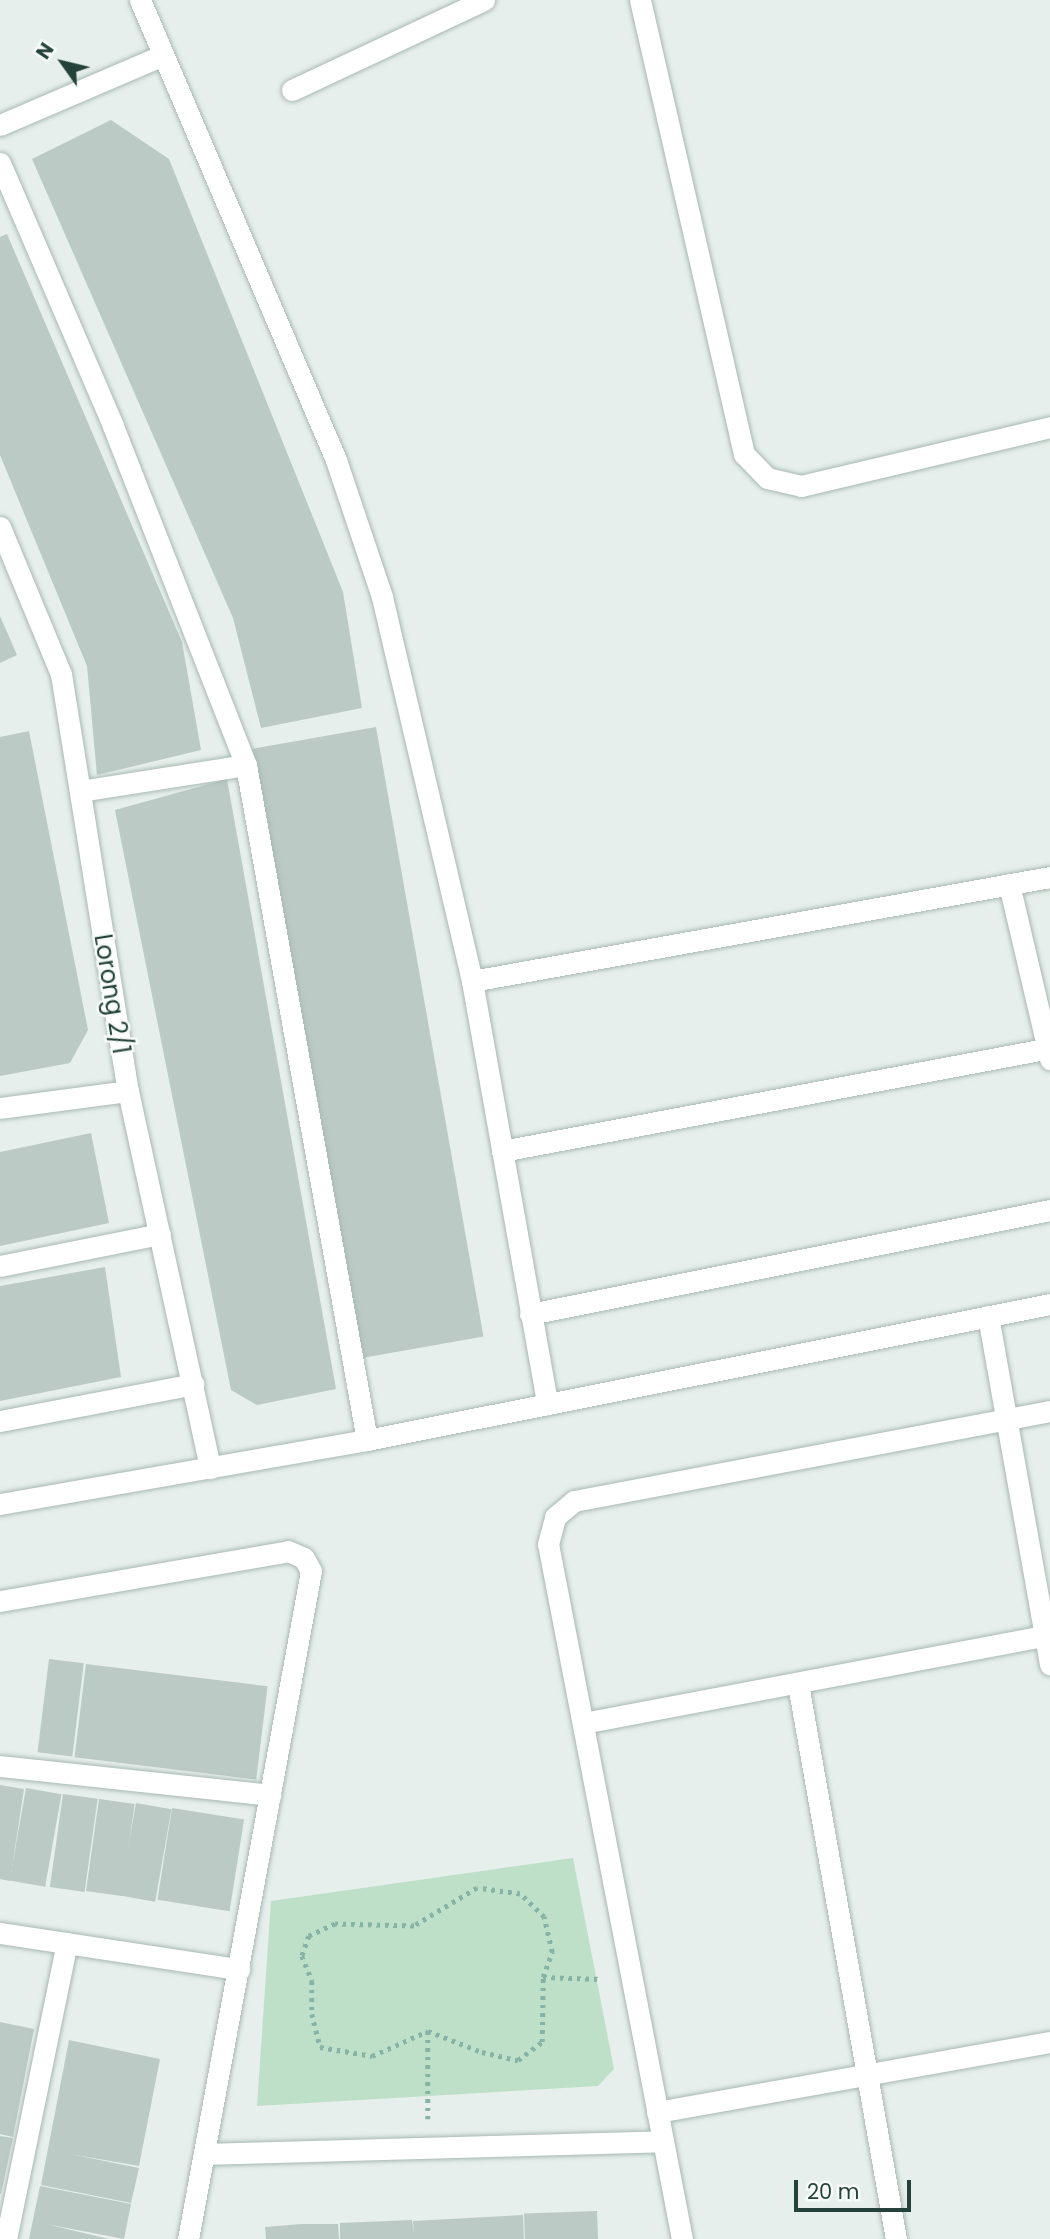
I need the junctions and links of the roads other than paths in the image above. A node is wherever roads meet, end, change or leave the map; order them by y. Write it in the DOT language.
graph roads {
  1 [pos="140,0"];
  2 [pos="484,0"];
  3 [pos="640,0"];
  4 [pos="161,56"];
  5 [pos="292,90"];
  6 [pos="0,124"];
  7 [pos="0,163"];
  8 [pos="1050,427"];
  9 [pos="0,527"];
  10 [pos="246,765"];
  11 [pos="80,791"];
  12 [pos="1050,877"];
  13 [pos="1009,884"];
  14 [pos="472,981"];
  15 [pos="1049,1052"];
  16 [pos="128,1091"];
  17 [pos="0,1108"];
  18 [pos="502,1151"];
  19 [pos="1050,1210"];
  20 [pos="160,1234"];
  21 [pos="0,1266"];
  22 [pos="1050,1304"];
  23 [pos="530,1314"];
  24 [pos="988,1316"];
  25 [pos="194,1384"];
  26 [pos="547,1404"];
  27 [pos="1050,1411"];
  28 [pos="1007,1419"];
  29 [pos="0,1421"];
  30 [pos="367,1440"];
  31 [pos="210,1468"];
  32 [pos="0,1504"];
  33 [pos="1042,1580"];
  34 [pos="0,1601"];
  35 [pos="1045,1636"];
  36 [pos="1050,1665"];
  37 [pos="798,1684"];
  38 [pos="583,1723"];
  39 [pos="0,1766"];
  40 [pos="270,1795"];
  41 [pos="0,1933"];
  42 [pos="68,1943"];
  43 [pos="239,1969"];
  44 [pos="1050,2042"];
  45 [pos="867,2074"];
  46 [pos="657,2112"];
  47 [pos="662,2141"];
  48 [pos="204,2154"];
  49 [pos="6,2239"];
  50 [pos="188,2239"];
  51 [pos="681,2239"];
  52 [pos="896,2239"];
  1 -- 4 [label="street"];
  2 -- 5 [label="street"];
  3 -- 8 [label="street"];
  4 -- 6 [label="street"];
  4 -- 14 [label="street"];
  7 -- 10 [label="street"];
  9 -- 11 [label="street, Lorong 2/1"];
  10 -- 11 [label="street"];
  10 -- 30 [label="street"];
  11 -- 16 [label="street, Lorong 2/1"];
  12 -- 13 [label="street"];
  13 -- 14 [label="street"];
  13 -- 15 [label="street"];
  14 -- 18 [label="street"];
  15 -- 18 [label="street"];
  16 -- 17 [label="street"];
  16 -- 20 [label="street, Lorong 2/1"];
  18 -- 23 [label="street"];
  19 -- 23 [label="street"];
  20 -- 21 [label="street"];
  20 -- 25 [label="street, Lorong 2/1"];
  22 -- 24 [label="street"];
  23 -- 26 [label="street"];
  24 -- 26 [label="street"];
  24 -- 28 [label="street"];
  25 -- 29 [label="street"];
  25 -- 31 [label="street, Lorong 2/1"];
  26 -- 30 [label="street"];
  27 -- 28 [label="street"];
  28 -- 33 [label="street"];
  28 -- 38 [label="street"];
  30 -- 31 [label="street"];
  31 -- 32 [label="street"];
  33 -- 35 [label="street"];
  34 -- 40 [label="street"];
  35 -- 36 [label="street"];
  35 -- 37 [label="street"];
  37 -- 38 [label="street"];
  37 -- 45 [label="street"];
  38 -- 46 [label="street"];
  39 -- 40 [label="street"];
  40 -- 43 [label="street"];
  41 -- 42 [label="street"];
  42 -- 43 [label="street"];
  42 -- 49 [label="street"];
  43 -- 48 [label="street"];
  44 -- 45 [label="street"];
  45 -- 46 [label="street"];
  45 -- 52 [label="street"];
  46 -- 47 [label="street"];
  47 -- 48 [label="street"];
  47 -- 51 [label="street"];
  48 -- 50 [label="street"];
}
